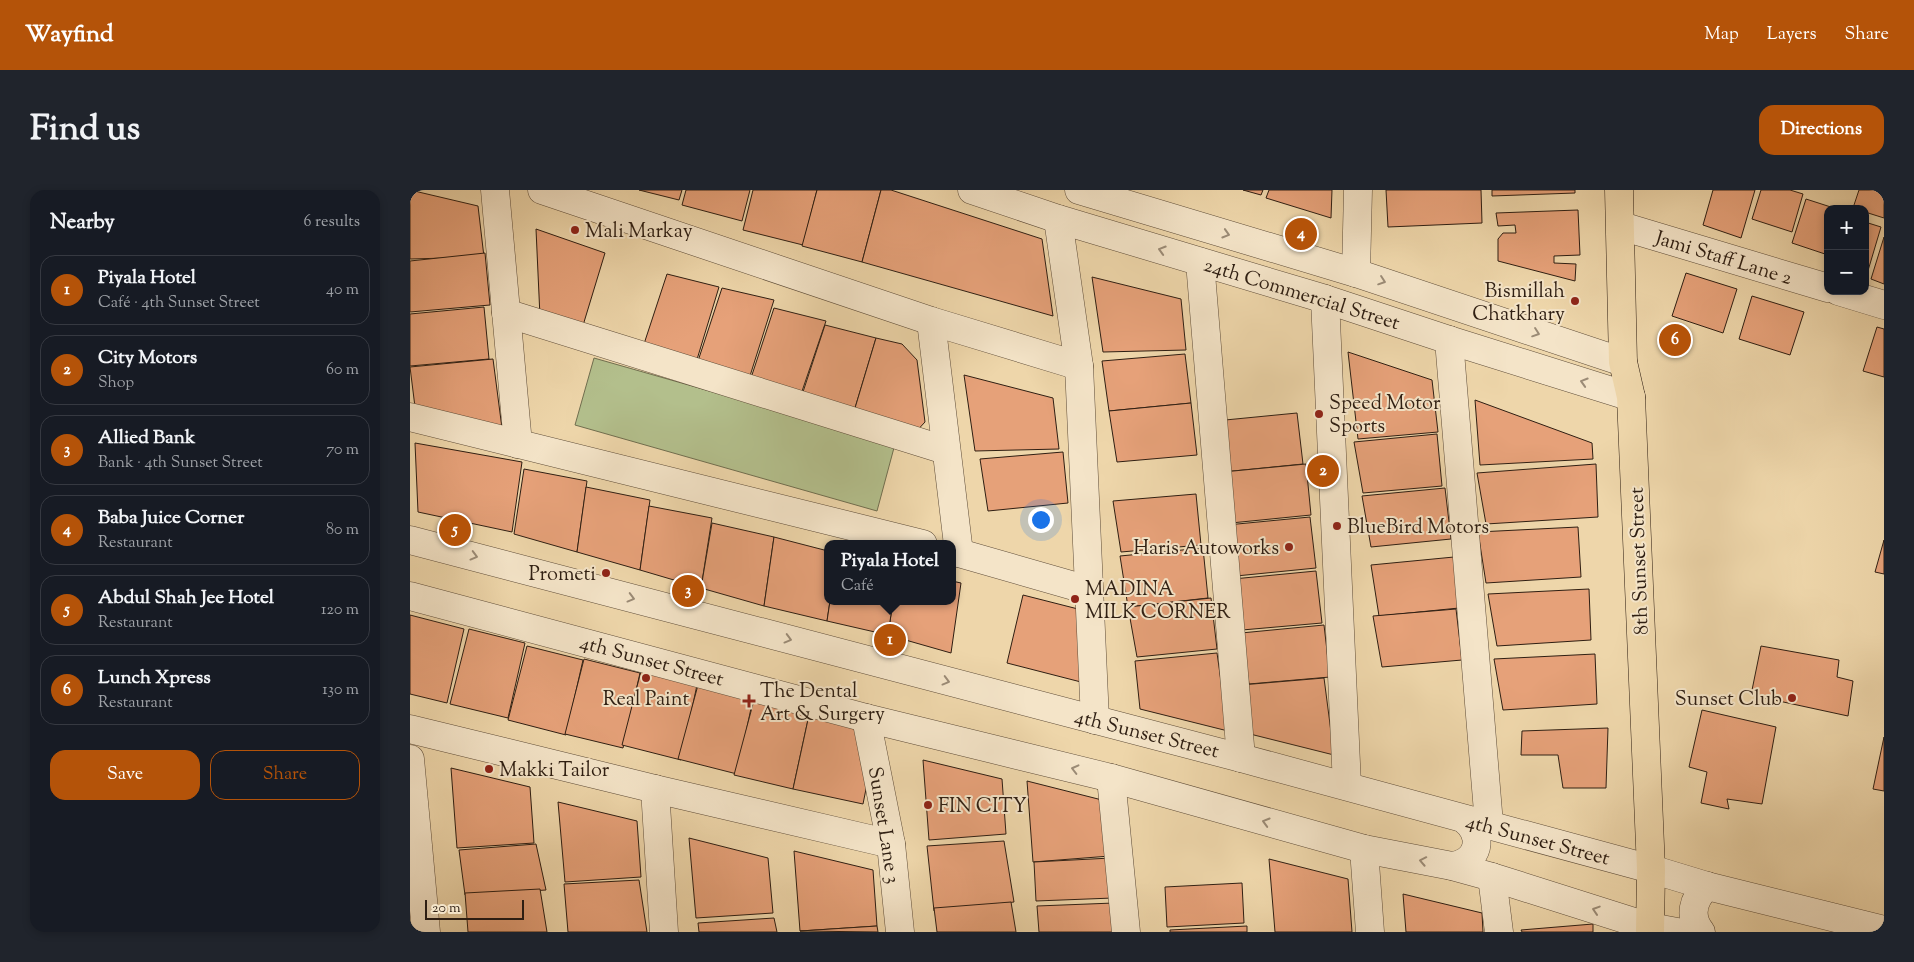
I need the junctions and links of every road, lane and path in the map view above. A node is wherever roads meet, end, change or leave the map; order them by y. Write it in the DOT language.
graph roads {
  1 [pos="495,190"];
  2 [pos="542,190"];
  3 [pos="972,190"];
  4 [pos="1079,190"];
  5 [pos="1358,190"];
  6 [pos="1619,190"];
  7 [pos="1058,219"];
  8 [pos="1620,226"];
  9 [pos="1200,262"];
  10 [pos="1356,273"];
  11 [pos="1824,287"];
  12 [pos="1851,295"];
  13 [pos="1325,299"];
  14 [pos="1884,305"];
  15 [pos="506,313"];
  16 [pos="931,322"];
  17 [pos="1449,340"];
  18 [pos="1623,362"];
  19 [pos="1079,366"];
  20 [pos="1631,397"];
  21 [pos="410,417"];
  22 [pos="518,444"];
  23 [pos="945,450"];
  24 [pos="410,540"];
  25 [pos="907,540"];
  26 [pos="955,540"];
  27 [pos="956,552"];
  28 [pos="1088,590"];
  29 [pos="410,596"];
  30 [pos="866,718"];
  31 [pos="1095,720"];
  32 [pos="410,729"];
  33 [pos="1241,758"];
  34 [pos="410,759"];
  35 [pos="1111,778"];
  36 [pos="1347,786"];
  37 [pos="655,789"];
  38 [pos="1476,822"];
  39 [pos="890,844"];
  40 [pos="1364,850"];
  41 [pos="1452,866"];
  42 [pos="1651,869"];
  43 [pos="1492,877"];
  44 [pos="1707,886"];
  45 [pos="1650,929"];
  46 [pos="1884,930"];
  47 [pos="426,932"];
  48 [pos="664,932"];
  49 [pos="900,932"];
  50 [pos="1126,932"];
  51 [pos="1370,932"];
  52 [pos="1499,932"];
  53 [pos="1677,932"];
  54 [pos="1701,932"];
  1 -- 15 [label="street"];
  2 -- 16 [label="street"];
  3 -- 7 [label="street, 24th Commercial Street"];
  4 -- 10 [label="street, 24th Commercial Street, one-way"];
  5 -- 10 [label="street"];
  6 -- 8 [label="main road, 8th Sunset Street"];
  9 -- 7 [label="street, 24th Commercial Street, one-way"];
  7 -- 19 [label="street"];
  8 -- 11 [label="street, Jami Staff Lane 2"];
  8 -- 18 [label="main road, 8th Sunset Street"];
  9 -- 13 [label="street, 24th Commercial Street"];
  9 -- 33 [label="street"];
  10 -- 18 [label="street, 24th Commercial Street, one-way"];
  12 -- 14 [label="street"];
  13 -- 17 [label="street, 24th Commercial Street"];
  13 -- 36 [label="street"];
  15 -- 22 [label="street"];
  15 -- 23 [label="street"];
  16 -- 19 [label="street"];
  16 -- 23 [label="street"];
  20 -- 17 [label="street, 24th Commercial Street, one-way"];
  17 -- 38 [label="street"];
  18 -- 20 [label="main road, 8th Sunset Street"];
  19 -- 28 [label="street"];
  20 -- 42 [label="main road, 8th Sunset Street"];
  21 -- 22 [label="street"];
  22 -- 25 [label="street"];
  23 -- 26 [label="street"];
  24 -- 31 [label="street, 4th Sunset Street, one-way"];
  27 -- 28 [label="street"];
  28 -- 31 [label="street"];
  29 -- 30 [label="street, 4th Sunset Street"];
  35 -- 30 [label="street, 4th Sunset Street, one-way"];
  30 -- 39 [label="street, Sunset Lane 3"];
  31 -- 33 [label="street, 4th Sunset Street"];
  32 -- 37 [label="street"];
  33 -- 36 [label="street, 4th Sunset Street"];
  34 -- 47 [label="street"];
  40 -- 35 [label="street, 4th Sunset Street, one-way"];
  35 -- 50 [label="street"];
  36 -- 38 [label="street, 4th Sunset Street"];
  37 -- 39 [label="street"];
  37 -- 48 [label="street"];
  38 -- 41 [label="street"];
  38 -- 42 [label="street, 4th Sunset Street"];
  39 -- 49 [label="street, Sunset Lane 3"];
  41 -- 40 [label="street, 4th Sunset Street, one-way"];
  40 -- 51 [label="street"];
  41 -- 43 [label="street, 4th Sunset Street"];
  42 -- 44 [label="street, 4th Sunset Street"];
  42 -- 45 [label="main road, 8th Sunset Street"];
  45 -- 43 [label="street, 4th Sunset Street, one-way"];
  43 -- 52 [label="street"];
  44 -- 46 [label="street, 4th Sunset Street"];
  44 -- 54 [label="street"];
  45 -- 53 [label="street, 4th Sunset Street"];
}
